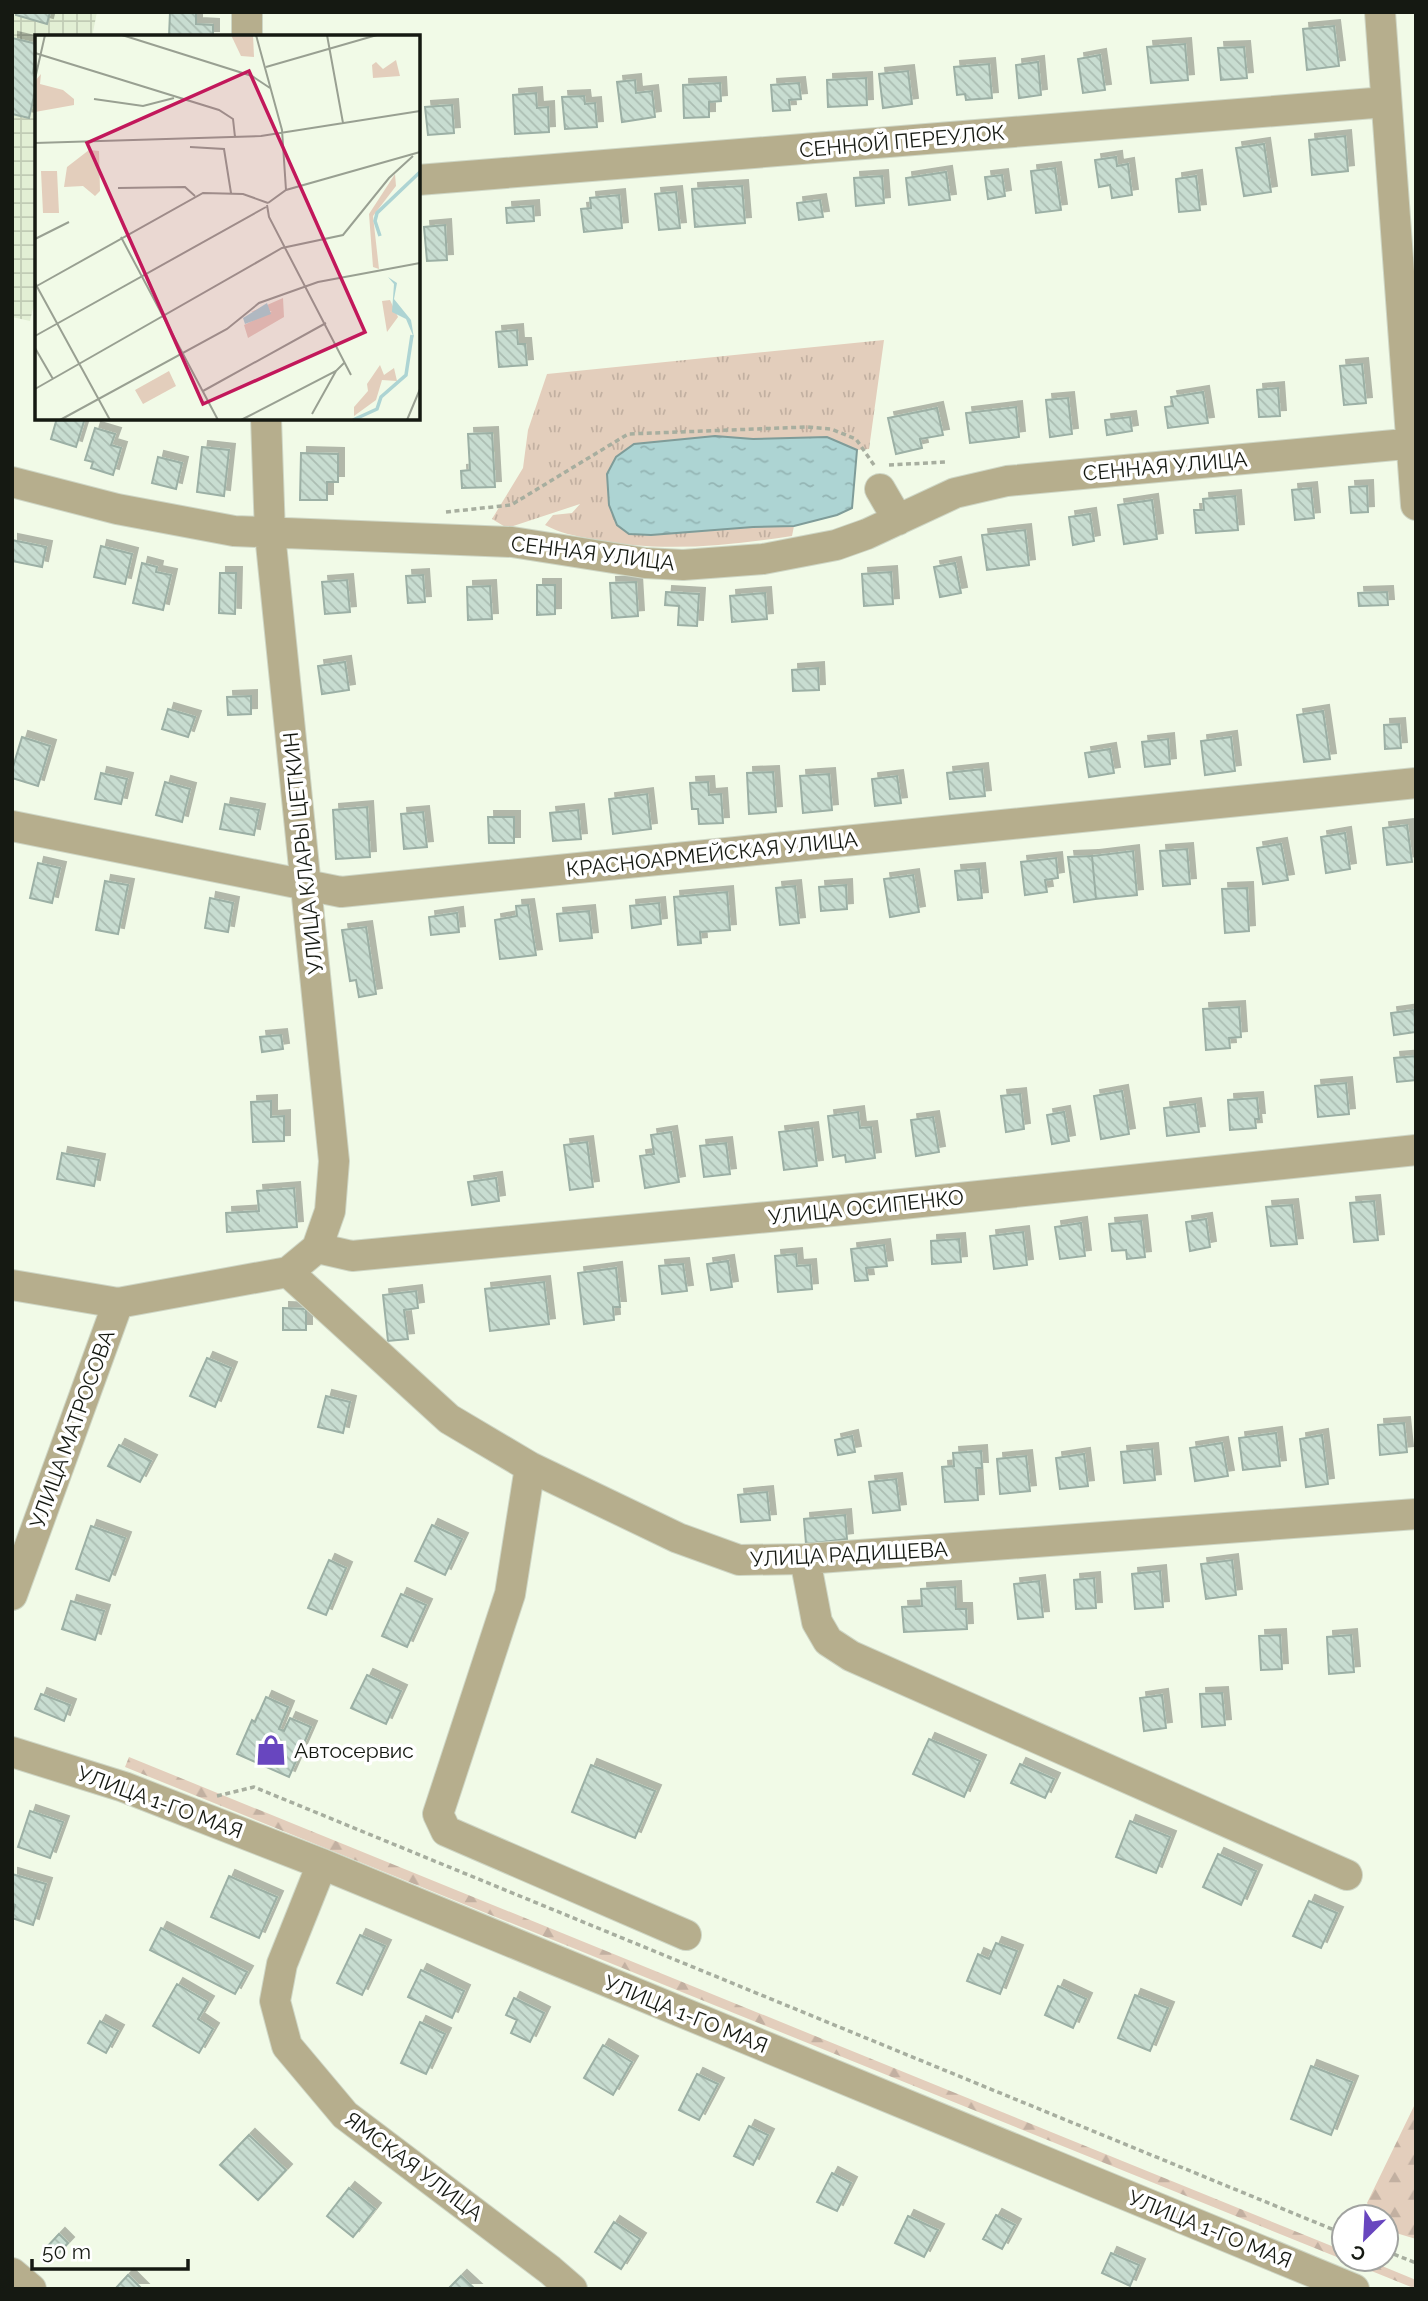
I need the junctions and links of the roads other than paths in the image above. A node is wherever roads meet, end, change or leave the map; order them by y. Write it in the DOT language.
graph roads {
  1 [pos="247,12"];
  2 [pos="1380,12"];
  3 [pos="247,35"];
  4 [pos="1386,102"];
  5 [pos="420,180"];
  6 [pos="266,420"];
  7 [pos="1414,443"];
  8 [pos="880,473"];
  9 [pos="12,482"];
  10 [pos="1416,505"];
  11 [pos="898,520"];
  12 [pos="271,534"];
  13 [pos="1416,783"];
  14 [pos="12,826"];
  15 [pos="307,885"];
  16 [pos="1416,1150"];
  17 [pos="317,1248"];
  18 [pos="288,1272"];
  19 [pos="12,1285"];
  20 [pos="118,1303"];
  21 [pos="530,1467"];
  22 [pos="1416,1514"];
  23 [pos="805,1559"];
  24 [pos="12,1595"];
  25 [pos="12,1752"];
  26 [pos="322,1864"];
  27 [pos="1347,1875"];
  28 [pos="686,1935"];
  29 [pos="12,2273"];
  30 [pos="31,2289"];
  31 [pos="572,2289"];
  32 [pos="1354,2289"];
  1 -- 3 [label="street"];
  2 -- 4 [label="street"];
  4 -- 5 [label="street, СЕННОЙ ПЕРЕУЛОК"];
  4 -- 7 [label="street"];
  6 -- 12 [label="street, УЛИЦА КЛАРЫ ЦЕТКИН"];
  7 -- 10 [label="street"];
  7 -- 11 [label="street, СЕННАЯ УЛИЦА"];
  8 -- 11 [label="street"];
  9 -- 12 [label="street, СЕННАЯ УЛИЦА"];
  11 -- 12 [label="street, СЕННАЯ УЛИЦА"];
  12 -- 15 [label="street, УЛИЦА КЛАРЫ ЦЕТКИН"];
  13 -- 15 [label="street, КРАСНОАРМЕЙСКАЯ УЛИЦА"];
  14 -- 15 [label="street, КРАСНОАРМЕЙСКАЯ УЛИЦА"];
  15 -- 17 [label="street, УЛИЦА КЛАРЫ ЦЕТКИН"];
  16 -- 17 [label="street, УЛИЦА ОСИПЕНКО"];
  17 -- 18 [label="street"];
  18 -- 20 [label="street"];
  18 -- 21 [label="street, УЛИЦА РАДИЩЕВА"];
  19 -- 20 [label="street"];
  20 -- 24 [label="street, УЛИЦА МАТРОСОВА"];
  21 -- 23 [label="street, УЛИЦА РАДИЩЕВА"];
  21 -- 28 [label="street"];
  22 -- 23 [label="street, УЛИЦА РАДИЩЕВА"];
  23 -- 27 [label="street"];
  25 -- 26 [label="street, УЛИЦА 1-ГО МАЯ"];
  26 -- 31 [label="street, ЯМСКАЯ УЛИЦА"];
  26 -- 32 [label="street, УЛИЦА 1-ГО МАЯ"];
  29 -- 30 [label="street"];
}
